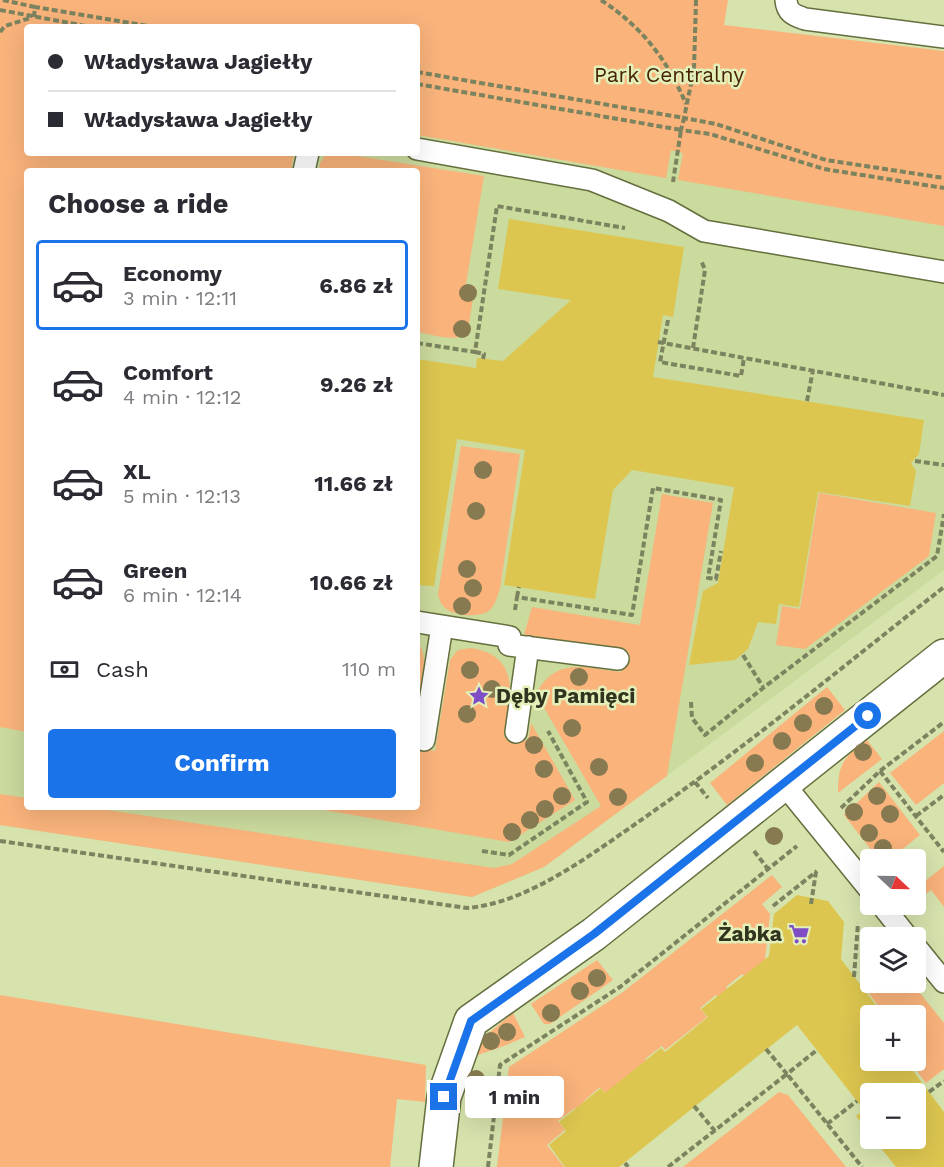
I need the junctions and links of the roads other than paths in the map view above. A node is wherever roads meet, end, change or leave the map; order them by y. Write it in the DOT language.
graph roads {
  1 [pos="786,0"];
  2 [pos="944,37"];
  3 [pos="420,150"];
  4 [pos="944,272"];
  5 [pos="420,622"];
  6 [pos="442,626"];
  7 [pos="519,642"];
  8 [pos="944,656"];
  9 [pos="618,659"];
  10 [pos="516,732"];
  11 [pos="424,740"];
  12 [pos="783,783"];
  13 [pos="860,878"];
  14 [pos="890,915"];
  15 [pos="899,927"];
  16 [pos="926,960"];
  17 [pos="944,982"];
  18 [pos="436,1167"];
  1 -- 2 [label="lane"];
  3 -- 4 [label="lane"];
  5 -- 6 [label="lane"];
  6 -- 7 [label="lane"];
  6 -- 11 [label="lane"];
  7 -- 9 [label="lane"];
  7 -- 10 [label="lane"];
  8 -- 12 [label="street"];
  12 -- 13 [label="lane"];
  12 -- 18 [label="street"];
  14 -- 15 [label="lane"];
  16 -- 17 [label="lane"];
}
